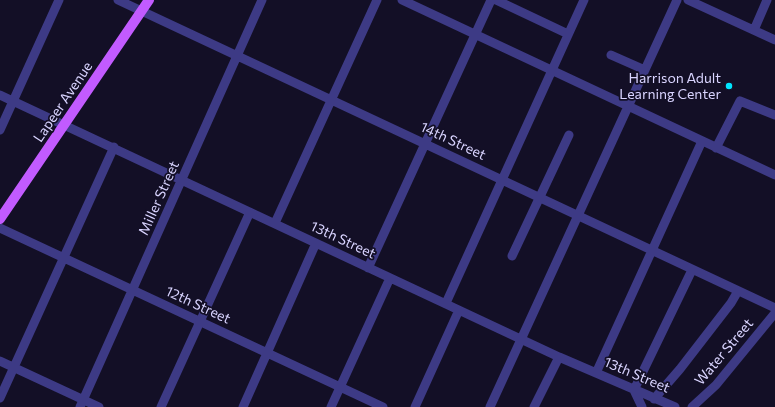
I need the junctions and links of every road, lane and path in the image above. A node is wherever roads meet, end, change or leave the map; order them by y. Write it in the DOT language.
graph roads {
  1 [pos="59,0"];
  2 [pos="118,0"];
  3 [pos="149,0"];
  4 [pos="262,0"];
  5 [pos="377,0"];
  6 [pos="402,0"];
  7 [pos="491,0"];
  8 [pos="496,0"];
  9 [pos="584,0"];
  10 [pos="677,0"];
  11 [pos="688,0"];
  12 [pos="767,0"];
  13 [pos="141,11"];
  14 [pos="754,30"];
  15 [pos="475,34"];
  16 [pos="568,34"];
  17 [pos="775,40"];
  18 [pos="611,55"];
  19 [pos="238,56"];
  20 [pos="552,70"];
  21 [pos="645,70"];
  22 [pos="0,95"];
  23 [pos="331,100"];
  24 [pos="13,101"];
  25 [pos="629,106"];
  26 [pos="775,115"];
  27 [pos="64,124"];
  28 [pos="0,130"];
  29 [pos="569,135"];
  30 [pos="702,141"];
  31 [pos="426,144"];
  32 [pos="114,148"];
  33 [pos="716,148"];
  34 [pos="775,175"];
  35 [pos="183,180"];
  36 [pos="502,180"];
  37 [pos="540,197"];
  38 [pos="250,212"];
  39 [pos="579,216"];
  40 [pos="0,219"];
  41 [pos="275,223"];
  42 [pos="0,228"];
  43 [pos="316,243"];
  44 [pos="652,250"];
  45 [pos="512,256"];
  46 [pos="64,258"];
  47 [pos="368,268"];
  48 [pos="692,270"];
  49 [pos="390,278"];
  50 [pos="133,290"];
  51 [pos="738,291"];
  52 [pos="446,303"];
  53 [pos="775,308"];
  54 [pos="459,310"];
  55 [pos="775,313"];
  56 [pos="200,321"];
  57 [pos="523,339"];
  58 [pos="268,353"];
  59 [pos="559,357"];
  60 [pos="0,361"];
  61 [pos="14,368"];
  62 [pos="596,373"];
  63 [pos="340,387"];
  64 [pos="634,390"];
  65 [pos="0,398"];
  66 [pos="654,399"];
  67 [pos="82,403"];
  68 [pos="98,407"];
  69 [pos="161,407"];
  70 [pos="244,407"];
  71 [pos="331,407"];
  72 [pos="383,407"];
  73 [pos="415,407"];
  74 [pos="490,407"];
  75 [pos="534,407"];
  76 [pos="642,407"];
  77 [pos="675,407"];
  78 [pos="692,407"];
  1 -- 24 [label="street"];
  2 -- 13 [label="street, 14th Street"];
  3 -- 13 [label="main road, Lapeer Avenue"];
  4 -- 19 [label="street, Miller Street"];
  5 -- 23 [label="street"];
  6 -- 15 [label="street"];
  7 -- 15 [label="street"];
  8 -- 16 [label="street"];
  9 -- 16 [label="street"];
  10 -- 21 [label="street"];
  11 -- 14 [label="street"];
  12 -- 14 [label="street"];
  13 -- 19 [label="street, 14th Street"];
  13 -- 27 [label="main road, Lapeer Avenue"];
  14 -- 17 [label="street"];
  15 -- 20 [label="street"];
  15 -- 31 [label="street"];
  16 -- 20 [label="street"];
  18 -- 21 [label="street"];
  19 -- 23 [label="street, 14th Street"];
  19 -- 35 [label="street, Miller Street"];
  20 -- 25 [label="street"];
  20 -- 36 [label="street"];
  21 -- 25 [label="street"];
  22 -- 24 [label="street, 13th Street"];
  23 -- 31 [label="street, 14th Street"];
  23 -- 41 [label="street"];
  24 -- 27 [label="street, 13th Street"];
  24 -- 28 [label="street"];
  25 -- 30 [label="street"];
  25 -- 39 [label="street"];
  26 -- 33 [label="street"];
  27 -- 32 [label="street, 13th Street"];
  27 -- 40 [label="main road, Lapeer Avenue"];
  29 -- 37 [label="street"];
  30 -- 33 [label="street"];
  30 -- 44 [label="street"];
  31 -- 36 [label="street, 14th Street"];
  31 -- 47 [label="street"];
  32 -- 35 [label="street, 13th Street"];
  32 -- 46 [label="street"];
  33 -- 34 [label="street"];
  35 -- 38 [label="street, 13th Street"];
  35 -- 50 [label="street, Miller Street"];
  36 -- 37 [label="street, 14th Street"];
  36 -- 52 [label="street"];
  37 -- 39 [label="street, 14th Street"];
  37 -- 45 [label="street"];
  38 -- 41 [label="street, 13th Street"];
  38 -- 56 [label="street"];
  39 -- 44 [label="street, 14th Street"];
  39 -- 57 [label="street"];
  41 -- 43 [label="street, 13th Street"];
  42 -- 46 [label="street, 12th Street"];
  43 -- 47 [label="street, 13th Street"];
  43 -- 58 [label="street"];
  44 -- 48 [label="street, 14th Street"];
  44 -- 62 [label="street"];
  46 -- 50 [label="street, 12th Street"];
  46 -- 61 [label="street"];
  47 -- 49 [label="street, 13th Street"];
  48 -- 51 [label="street, 14th Street"];
  48 -- 64 [label="street"];
  49 -- 52 [label="street, 13th Street"];
  49 -- 63 [label="street"];
  50 -- 56 [label="street, 12th Street"];
  50 -- 67 [label="street, Miller Street"];
  51 -- 53 [label="street, 14th Street"];
  51 -- 66 [label="street"];
  52 -- 54 [label="street, 13th Street"];
  54 -- 57 [label="street, 13th Street"];
  54 -- 73 [label="street"];
  55 -- 78 [label="street, Water Street"];
  56 -- 58 [label="street, 12th Street"];
  56 -- 69 [label="street"];
  57 -- 59 [label="street, 13th Street"];
  57 -- 74 [label="street"];
  58 -- 63 [label="street, 12th Street"];
  58 -- 70 [label="street"];
  59 -- 62 [label="street, 13th Street"];
  59 -- 75 [label="street"];
  60 -- 61 [label="street"];
  61 -- 65 [label="street"];
  61 -- 67 [label="street"];
  62 -- 64 [label="street, 13th Street"];
  63 -- 71 [label="street"];
  63 -- 72 [label="street, 12th Street"];
  64 -- 66 [label="street, 13th Street"];
  64 -- 76 [label="street"];
  66 -- 77 [label="street, 13th Street"];
  67 -- 68 [label="street"];
}
